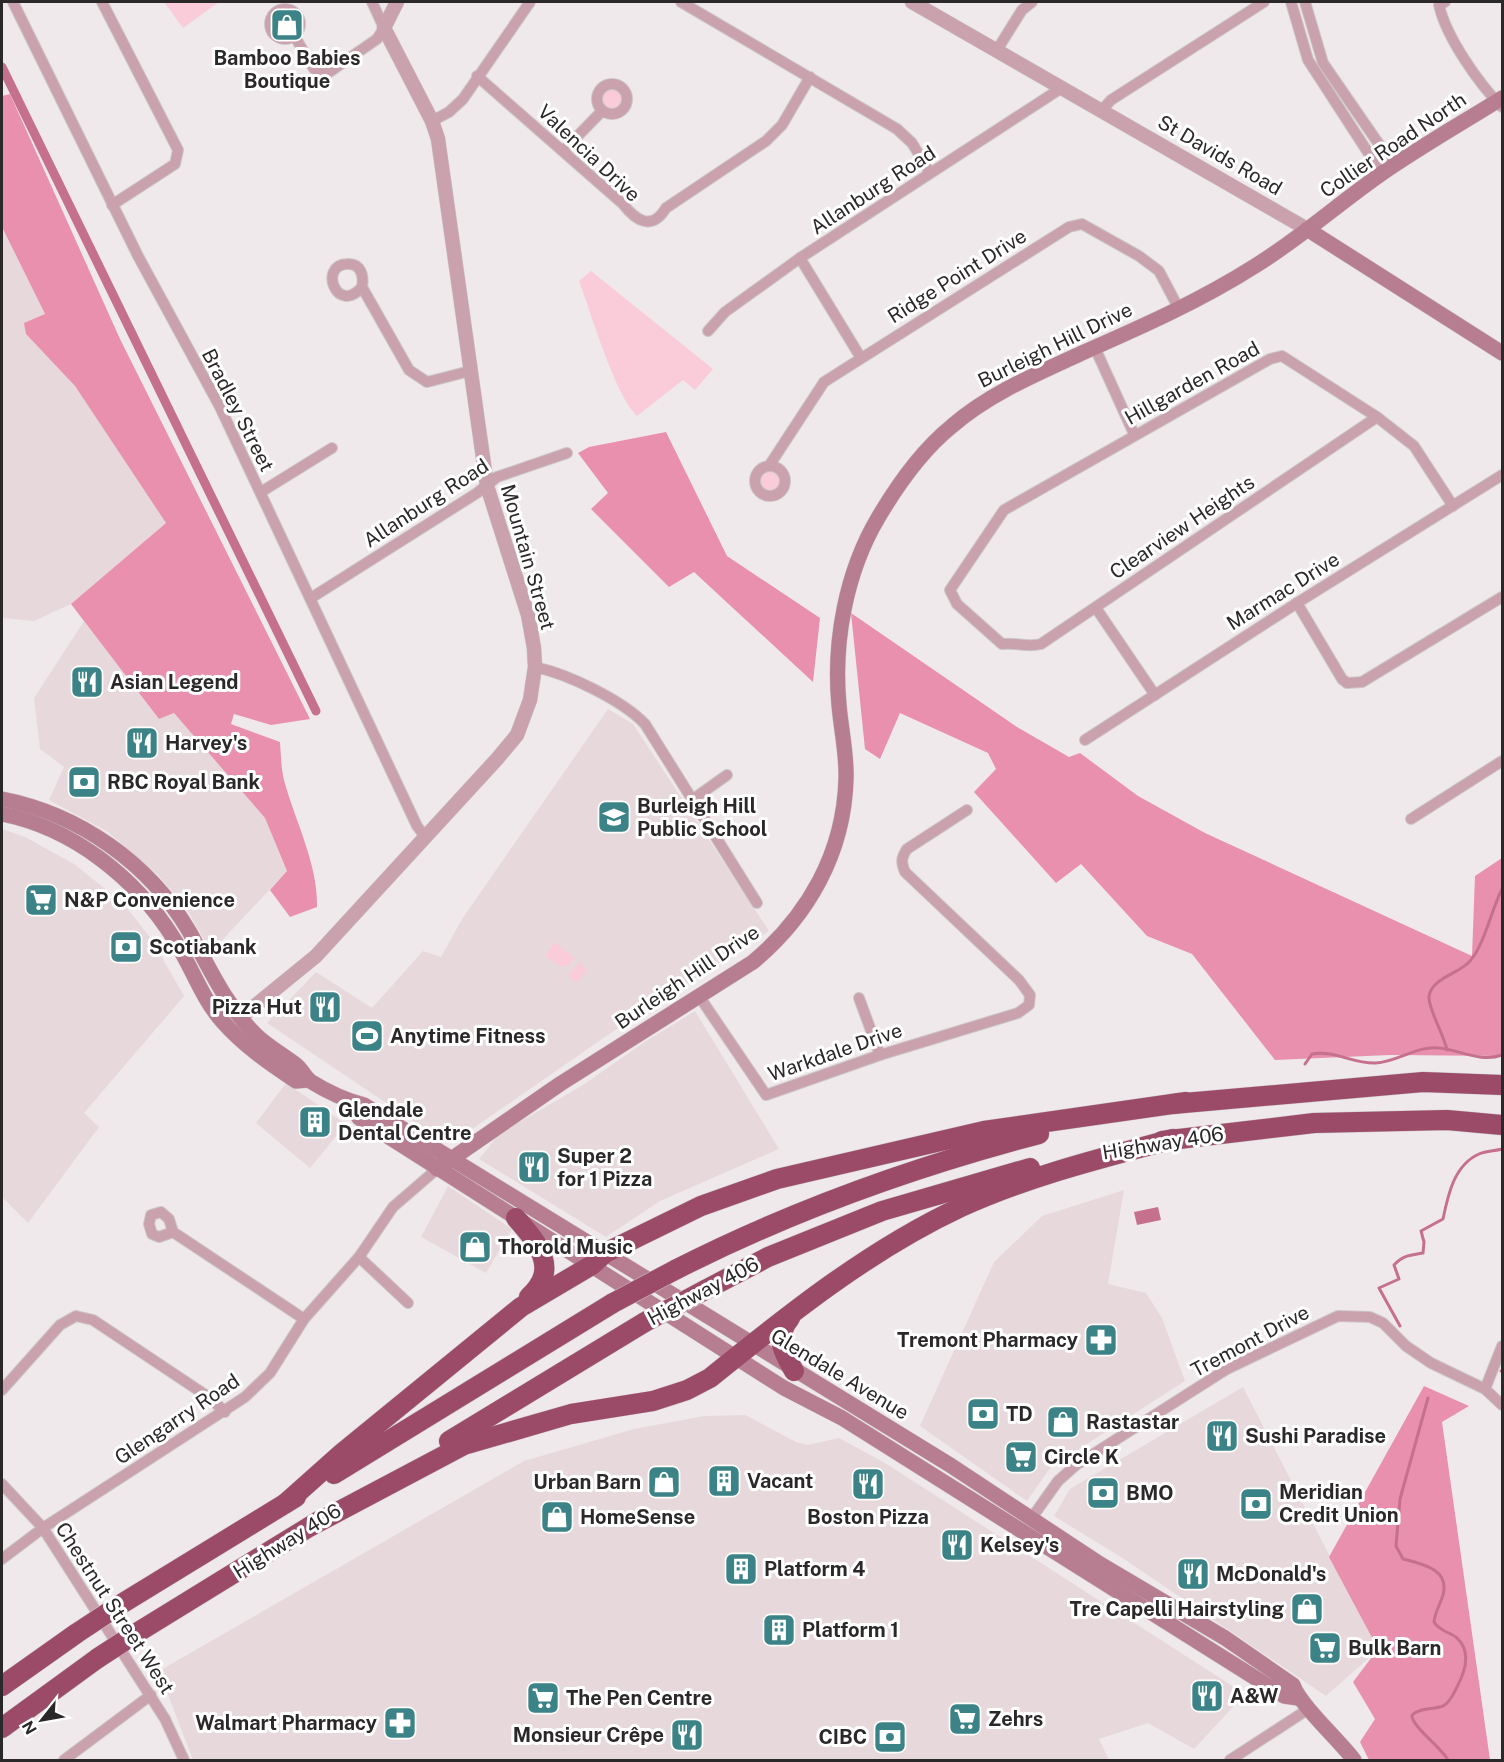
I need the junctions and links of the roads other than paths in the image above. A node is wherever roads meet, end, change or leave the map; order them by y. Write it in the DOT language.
graph roads {
  1 [pos="13,2"];
  2 [pos="102,2"];
  3 [pos="372,2"];
  4 [pos="397,2"];
  5 [pos="530,2"];
  6 [pos="681,2"];
  7 [pos="912,2"];
  8 [pos="1032,2"];
  9 [pos="1264,2"];
  10 [pos="1291,2"];
  11 [pos="1305,2"];
  12 [pos="1445,2"];
  13 [pos="384,28"];
  14 [pos="295,37"];
  15 [pos="997,50"];
  16 [pos="477,76"];
  17 [pos="810,77"];
  18 [pos="1063,87"];
  19 [pos="1501,102"];
  20 [pos="1102,110"];
  21 [pos="602,111"];
  22 [pos="432,121"];
  23 [pos="563,151"];
  24 [pos="1388,170"];
  25 [pos="930,173"];
  26 [pos="112,205"];
  27 [pos="1307,229"];
  28 [pos="800,258"];
  29 [pos="362,287"];
  30 [pos="1179,309"];
  31 [pos="708,330"];
  32 [pos="1095,348"];
  33 [pos="1503,353"];
  34 [pos="861,358"];
  35 [pos="470,371"];
  36 [pos="1377,417"];
  37 [pos="1134,435"];
  38 [pos="332,448"];
  39 [pos="567,453"];
  40 [pos="769,466"];
  41 [pos="1503,476"];
  42 [pos="486,486"];
  43 [pos="261,492"];
  44 [pos="1453,506"];
  45 [pos="1503,597"];
  46 [pos="311,598"];
  47 [pos="1297,603"];
  48 [pos="1096,608"];
  49 [pos="1002,644"];
  50 [pos="535,667"];
  51 [pos="1155,695"];
  52 [pos="1084,740"];
  53 [pos="1503,761"];
  54 [pos="727,775"];
  55 [pos="2,799"];
  56 [pos="692,800"];
  57 [pos="967,810"];
  58 [pos="2,813"];
  59 [pos="1411,819"];
  60 [pos="426,838"];
  61 [pos="757,903"];
  62 [pos="699,996"];
  63 [pos="859,998"];
  64 [pos="235,1023"];
  65 [pos="880,1055"];
  66 [pos="1501,1085"];
  67 [pos="348,1101"];
  68 [pos="1186,1102"];
  69 [pos="1503,1125"];
  70 [pos="1173,1139"];
  71 [pos="451,1159"];
  72 [pos="437,1169"];
  73 [pos="516,1218"];
  74 [pos="173,1232"];
  75 [pos="359,1257"];
  76 [pos="598,1259"];
  77 [pos="408,1303"];
  78 [pos="794,1313"];
  79 [pos="304,1319"];
  80 [pos="499,1324"];
  81 [pos="1503,1346"];
  82 [pos="745,1351"];
  83 [pos="794,1371"];
  84 [pos="1485,1389"];
  85 [pos="2,1390"];
  86 [pos="1503,1405"];
  87 [pos="225,1412"];
  88 [pos="2,1484"];
  89 [pos="286,1503"];
  90 [pos="1031,1519"];
  91 [pos="311,1526"];
  92 [pos="43,1528"];
  93 [pos="1019,1531"];
  94 [pos="2,1559"];
  95 [pos="2,1686"];
  96 [pos="151,1695"];
  97 [pos="1304,1703"];
  98 [pos="2,1728"];
  99 [pos="64,1761"];
  100 [pos="184,1761"];
  101 [pos="1230,1761"];
  102 [pos="1354,1761"];
  1 -- 26 [label="street, Bradley Street"];
  2 -- 26 [label="street"];
  3 -- 13 [label="street"];
  4 -- 13 [label="street"];
  5 -- 16 [label="street"];
  6 -- 17 [label="street"];
  7 -- 15 [label="street, St Davids Road"];
  8 -- 15 [label="street"];
  9 -- 20 [label="street"];
  10 -- 24 [label="street"];
  11 -- 24 [label="street"];
  12 -- 19 [label="street"];
  13 -- 14 [label="street"];
  13 -- 22 [label="street, Mountain Street"];
  15 -- 18 [label="street, St Davids Road"];
  16 -- 22 [label="street"];
  16 -- 23 [label="street, Valencia Drive"];
  17 -- 23 [label="street, Valencia Drive"];
  17 -- 25 [label="street"];
  18 -- 20 [label="street, St Davids Road"];
  18 -- 25 [label="street, Allanburg Road"];
  19 -- 24 [label="main road, Collier Road North"];
  20 -- 27 [label="street, St Davids Road"];
  21 -- 23 [label="street"];
  22 -- 35 [label="street, Mountain Street"];
  24 -- 27 [label="main road, Collier Road North"];
  25 -- 28 [label="street, Allanburg Road"];
  26 -- 43 [label="street, Bradley Street"];
  27 -- 30 [label="main road, Burleigh Hill Drive"];
  27 -- 33 [label="main road, St Davids Road"];
  28 -- 31 [label="street, Allanburg Road"];
  28 -- 34 [label="street"];
  29 -- 35 [label="street"];
  30 -- 32 [label="main road, Burleigh Hill Drive"];
  30 -- 34 [label="street, Ridge Point Drive"];
  32 -- 37 [label="street"];
  32 -- 62 [label="main road, Burleigh Hill Drive"];
  34 -- 40 [label="street, Ridge Point Drive"];
  35 -- 42 [label="street, Mountain Street"];
  36 -- 37 [label="street, Hillgarden Road"];
  36 -- 44 [label="street, Hillgarden Road"];
  36 -- 48 [label="street, Clearview Heights"];
  37 -- 49 [label="street, Hillgarden Road"];
  38 -- 43 [label="street"];
  39 -- 42 [label="street, Allanburg Road"];
  41 -- 44 [label="street, Marmac Drive"];
  42 -- 46 [label="street, Allanburg Road"];
  42 -- 50 [label="street, Mountain Street"];
  43 -- 46 [label="street, Bradley Street"];
  44 -- 47 [label="street, Marmac Drive"];
  45 -- 47 [label="street"];
  46 -- 60 [label="street, Bradley Street"];
  47 -- 51 [label="street, Marmac Drive"];
  48 -- 49 [label="street, Clearview Heights"];
  48 -- 51 [label="street"];
  50 -- 56 [label="street"];
  50 -- 60 [label="street, Mountain Street"];
  51 -- 52 [label="street, Marmac Drive"];
  53 -- 59 [label="street"];
  54 -- 56 [label="street"];
  55 -- 64 [label="main road, Glendale Avenue"];
  56 -- 61 [label="street"];
  57 -- 65 [label="street, Warkdale Drive"];
  58 -- 64 [label="main road, Glendale Avenue"];
  60 -- 64 [label="street, Mountain Street"];
  62 -- 65 [label="street, Warkdale Drive"];
  62 -- 71 [label="main road, Burleigh Hill Drive"];
  63 -- 65 [label="street"];
  64 -- 67 [label="main road, Glendale Avenue"];
  66 -- 68 [label="highway, Highway 406"];
  67 -- 71 [label="main road, Glendale Avenue"];
  67 -- 72 [label="main road, Glendale Avenue"];
  68 -- 76 [label="highway"];
  68 -- 89 [label="highway, Highway 406, bridge"];
  69 -- 70 [label="highway, Highway 406"];
  70 -- 78 [label="highway"];
  70 -- 91 [label="highway, Highway 406, bridge"];
  71 -- 72 [label="main road, Burleigh Hill Drive"];
  71 -- 76 [label="main road, Glendale Avenue"];
  72 -- 73 [label="main road, Glendale Avenue"];
  72 -- 75 [label="street, Glengarry Road"];
  73 -- 76 [label="main road, Glendale Avenue"];
  73 -- 80 [label="highway"];
  74 -- 79 [label="street"];
  75 -- 77 [label="street"];
  75 -- 79 [label="street, Glengarry Road"];
  76 -- 80 [label="highway"];
  76 -- 82 [label="main road, Glendale Avenue"];
  78 -- 82 [label="highway"];
  78 -- 83 [label="highway"];
  79 -- 87 [label="street, Glengarry Road"];
  80 -- 89 [label="highway"];
  81 -- 84 [label="street"];
  82 -- 83 [label="main road, Glendale Avenue"];
  82 -- 91 [label="highway"];
  82 -- 93 [label="main road, Glendale Avenue"];
  83 -- 90 [label="main road, Glendale Avenue"];
  84 -- 86 [label="street, Tremont Drive"];
  84 -- 90 [label="street, Tremont Drive"];
  85 -- 87 [label="street"];
  87 -- 92 [label="street, Glengarry Road"];
  88 -- 92 [label="street, Chestnut Street West"];
  89 -- 95 [label="highway, Highway 406, bridge"];
  90 -- 93 [label="main road"];
  90 -- 97 [label="main road, Glendale Avenue"];
  91 -- 98 [label="highway, Highway 406, bridge"];
  92 -- 94 [label="street, Glengarry Road"];
  92 -- 96 [label="street, Chestnut Street West"];
  93 -- 97 [label="main road, Glendale Avenue"];
  96 -- 99 [label="street"];
  96 -- 100 [label="street, Chestnut Street West"];
  97 -- 101 [label="street"];
  97 -- 102 [label="main road, Glendale Avenue"];
}
